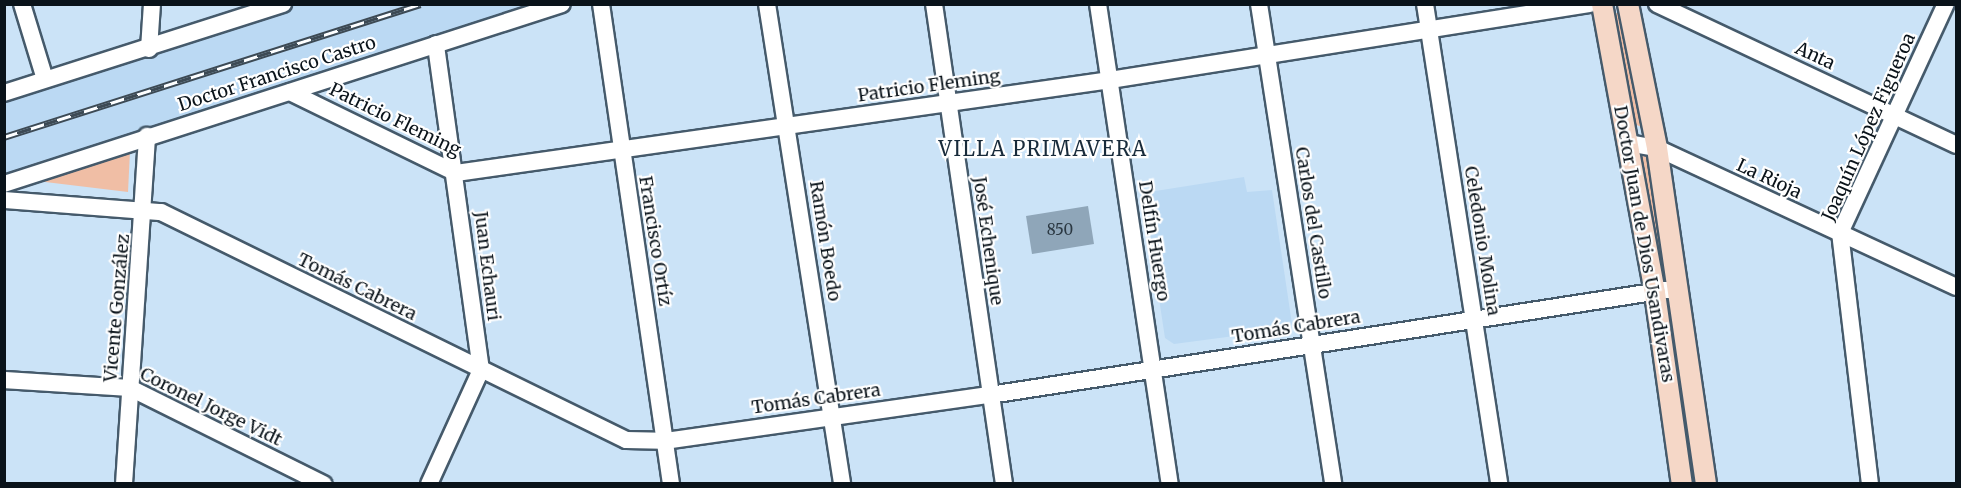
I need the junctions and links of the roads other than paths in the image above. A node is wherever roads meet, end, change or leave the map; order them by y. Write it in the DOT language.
graph roads {
  1 [pos="22,4"];
  2 [pos="152,4"];
  3 [pos="283,4"];
  4 [pos="562,4"];
  5 [pos="601,4"];
  6 [pos="767,4"];
  7 [pos="933,4"];
  8 [pos="1098,4"];
  9 [pos="1259,4"];
  10 [pos="1425,4"];
  11 [pos="1589,4"];
  12 [pos="1602,4"];
  13 [pos="1628,4"];
  14 [pos="1657,4"];
  15 [pos="1946,4"];
  16 [pos="1428,27"];
  17 [pos="435,44"];
  18 [pos="149,50"];
  19 [pos="1266,54"];
  20 [pos="45,79"];
  21 [pos="1110,80"];
  22 [pos="290,92"];
  23 [pos="4,93"];
  24 [pos="948,102"];
  25 [pos="1894,114"];
  26 [pos="788,126"];
  27 [pos="147,136"];
  28 [pos="1628,143"];
  29 [pos="1956,145"];
  30 [pos="1657,148"];
  31 [pos="622,152"];
  32 [pos="456,173"];
  33 [pos="4,184"];
  34 [pos="4,201"];
  35 [pos="146,207"];
  36 [pos="1840,233"];
  37 [pos="1956,287"];
  38 [pos="1679,288"];
  39 [pos="1655,292"];
  40 [pos="1474,319"];
  41 [pos="1312,345"];
  42 [pos="481,369"];
  43 [pos="1154,369"];
  44 [pos="4,380"];
  45 [pos="130,388"];
  46 [pos="990,395"];
  47 [pos="831,416"];
  48 [pos="665,441"];
  49 [pos="124,483"];
  50 [pos="323,483"];
  51 [pos="429,483"];
  52 [pos="671,483"];
  53 [pos="842,483"];
  54 [pos="1004,483"];
  55 [pos="1170,483"];
  56 [pos="1333,483"];
  57 [pos="1498,483"];
  58 [pos="1682,483"];
  59 [pos="1706,483"];
  60 [pos="1870,483"];
  1 -- 20 [label="street"];
  2 -- 18 [label="street"];
  3 -- 18 [label="street"];
  4 -- 17 [label="street, Doctor Francisco Castro"];
  5 -- 31 [label="street, Francisco Ortíz"];
  6 -- 26 [label="street, Ramón Boedo"];
  7 -- 24 [label="street, José Echenique"];
  8 -- 21 [label="street, Delfín Huergo"];
  9 -- 19 [label="street, Carlos del Castillo"];
  10 -- 16 [label="street, Celedonio Molina"];
  11 -- 16 [label="street, Patricio Fleming"];
  12 -- 28 [label="main road, Doctor Juan de Dios Usandivaras"];
  13 -- 30 [label="main road, Doctor Juan de Dios Usandivaras"];
  14 -- 25 [label="street, Anta"];
  15 -- 25 [label="street, Joaquín López Figueroa"];
  16 -- 19 [label="street, Patricio Fleming"];
  16 -- 40 [label="street, Celedonio Molina"];
  17 -- 22 [label="street, Doctor Francisco Castro"];
  17 -- 32 [label="street, Juan Echauri"];
  18 -- 20 [label="street"];
  19 -- 21 [label="street, Patricio Fleming"];
  19 -- 41 [label="street, Carlos del Castillo"];
  20 -- 23 [label="street"];
  21 -- 24 [label="street, Patricio Fleming"];
  21 -- 43 [label="street, Delfín Huergo"];
  22 -- 27 [label="street, Doctor Francisco Castro"];
  22 -- 32 [label="street, Patricio Fleming"];
  24 -- 26 [label="street, Patricio Fleming"];
  24 -- 46 [label="street, José Echenique"];
  25 -- 29 [label="street, Anta"];
  25 -- 36 [label="street, Joaquín López Figueroa"];
  26 -- 31 [label="street, Patricio Fleming"];
  26 -- 47 [label="street, Ramón Boedo"];
  27 -- 33 [label="street, Doctor Francisco Castro"];
  27 -- 35 [label="street, Vicente González"];
  28 -- 30 [label="street, La Rioja"];
  28 -- 39 [label="main road, Doctor Juan de Dios Usandivaras"];
  30 -- 36 [label="street, La Rioja"];
  30 -- 38 [label="main road, Doctor Juan de Dios Usandivaras"];
  31 -- 32 [label="street, Patricio Fleming"];
  31 -- 48 [label="street, Francisco Ortíz"];
  32 -- 42 [label="street, Juan Echauri"];
  34 -- 35 [label="street, Tomás Cabrera"];
  35 -- 42 [label="street, Tomás Cabrera"];
  35 -- 45 [label="street, Vicente González"];
  36 -- 37 [label="street, La Rioja"];
  36 -- 60 [label="street, Joaquín López Figueroa"];
  38 -- 39 [label="street, Tomás Cabrera"];
  38 -- 59 [label="main road, Doctor Juan de Dios Usandivaras"];
  39 -- 40 [label="street, Tomás Cabrera"];
  39 -- 58 [label="main road, Doctor Juan de Dios Usandivaras"];
  40 -- 41 [label="street, Tomás Cabrera"];
  40 -- 57 [label="street, Celedonio Molina"];
  41 -- 43 [label="street, Tomás Cabrera"];
  41 -- 56 [label="street, Carlos del Castillo"];
  42 -- 48 [label="street, Tomás Cabrera"];
  42 -- 51 [label="street"];
  43 -- 46 [label="street, Tomás Cabrera"];
  43 -- 55 [label="street, Delfín Huergo"];
  44 -- 45 [label="street, Coronel Jorge Vidt"];
  45 -- 49 [label="street, Vicente González"];
  45 -- 50 [label="street, Coronel Jorge Vidt"];
  46 -- 47 [label="street, Tomás Cabrera"];
  46 -- 54 [label="street, José Echenique"];
  47 -- 48 [label="street, Tomás Cabrera"];
  47 -- 53 [label="street, Ramón Boedo"];
  48 -- 52 [label="street, Francisco Ortíz"];
}
